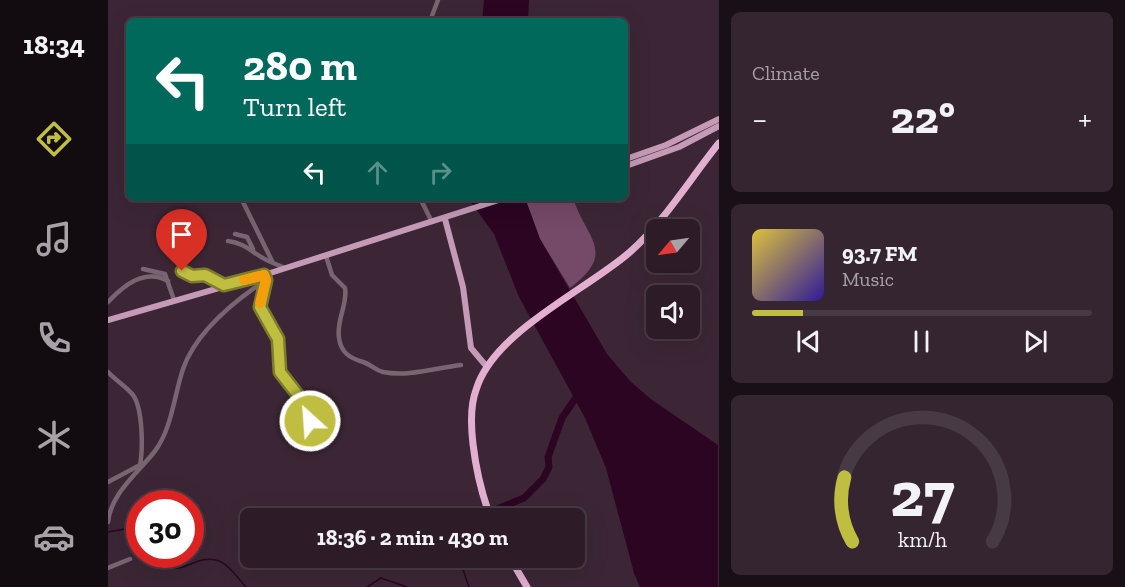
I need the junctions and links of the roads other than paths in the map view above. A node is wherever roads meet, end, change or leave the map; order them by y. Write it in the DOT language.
graph roads {
  1 [pos="438,0"];
  2 [pos="431,18"];
  3 [pos="718,119"];
  4 [pos="718,126"];
  5 [pos="718,143"];
  6 [pos="628,158"];
  7 [pos="628,165"];
  8 [pos="243,201"];
  9 [pos="421,201"];
  10 [pos="495,201"];
  11 [pos="445,219"];
  12 [pos="432,223"];
  13 [pos="235,234"];
  14 [pos="228,241"];
  15 [pos="255,252"];
  16 [pos="326,256"];
  17 [pos="273,263"];
  18 [pos="285,268"];
  19 [pos="143,269"];
  20 [pos="182,271"];
  21 [pos="265,277"];
  22 [pos="168,280"];
  23 [pos="224,285"];
  24 [pos="174,300"];
  25 [pos="108,302"];
  26 [pos="108,320"];
  27 [pos="461,365"];
  28 [pos="487,367"];
  29 [pos="108,372"];
  30 [pos="302,438"];
  31 [pos="140,465"];
  32 [pos="108,482"];
  33 [pos="488,508"];
  34 [pos="108,522"];
  35 [pos="126,561"];
  36 [pos="108,568"];
  37 [pos="516,568"];
  38 [pos="526,587"];
  1 -- 2 [label="street"];
  3 -- 6 [label="main road"];
  4 -- 7 [label="main road"];
  5 -- 28 [label="highway"];
  8 -- 17 [label="street"];
  9 -- 12 [label="street"];
  10 -- 11 [label="main road"];
  11 -- 12 [label="main road"];
  11 -- 28 [label="main road"];
  12 -- 16 [label="main road"];
  13 -- 15 [label="street"];
  14 -- 15 [label="street"];
  15 -- 17 [label="street"];
  16 -- 18 [label="main road"];
  16 -- 27 [label="street"];
  17 -- 18 [label="street"];
  18 -- 21 [label="main road"];
  19 -- 22 [label="street"];
  20 -- 23 [label="street"];
  21 -- 23 [label="main road"];
  21 -- 30 [label="street"];
  21 -- 31 [label="street"];
  22 -- 24 [label="street"];
  22 -- 25 [label="street"];
  23 -- 24 [label="main road"];
  24 -- 26 [label="main road"];
  28 -- 33 [label="highway"];
  29 -- 31 [label="street"];
  31 -- 32 [label="street"];
  31 -- 34 [label="street"];
  35 -- 36 [label="street"];
  37 -- 38 [label="highway"];
}
